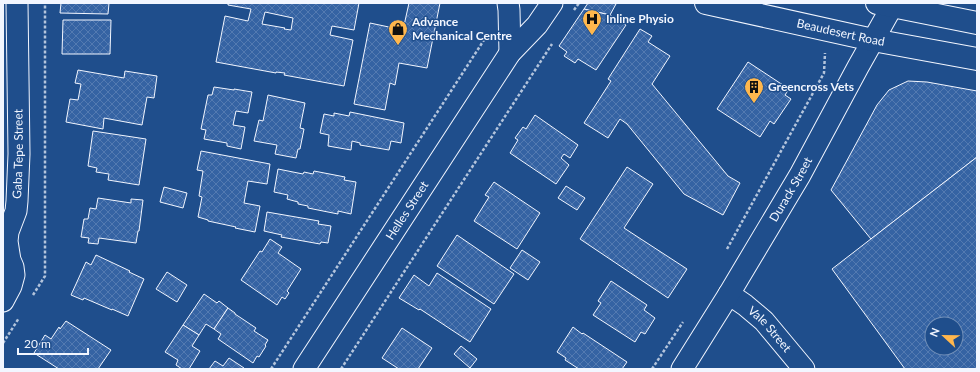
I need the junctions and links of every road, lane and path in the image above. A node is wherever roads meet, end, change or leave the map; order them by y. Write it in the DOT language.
graph roads {
  1 [pos="18,3"];
  2 [pos="508,3"];
  3 [pos="552,3"];
  4 [pos="579,3"];
  5 [pos="706,3"];
  6 [pos="888,4"];
  7 [pos="570,16"];
  8 [pos="977,23"];
  9 [pos="487,29"];
  10 [pos="873,40"];
  11 [pos="553,43"];
  12 [pos="825,51"];
  13 [pos="510,53"];
  14 [pos="977,59"];
  15 [pos="5,241"];
  16 [pos="724,255"];
  17 [pos="729,294"];
  18 [pos="3,301"];
  19 [pos="686,316"];
  20 [pos="272,369"];
  21 [pos="304,369"];
  22 [pos="341,369"];
  23 [pos="652,369"];
  24 [pos="682,369"];
  25 [pos="804,369"];
  1 -- 15 [label="street, Gaba Tepe Street"];
  2 -- 13 [label="street"];
  3 -- 13 [label="street, Helles Street"];
  4 -- 7 [label="path"];
  5 -- 10 [label="highway, Beaudesert Road"];
  6 -- 8 [label="highway"];
  6 -- 10 [label="street, Durack Street"];
  9 -- 20 [label="path"];
  10 -- 14 [label="highway, Beaudesert Road"];
  10 -- 17 [label="street, Durack Street"];
  11 -- 22 [label="path"];
  12 -- 16 [label="path"];
  13 -- 21 [label="street, Helles Street"];
  15 -- 18 [label="street, Gaba Tepe Street"];
  17 -- 24 [label="street, Durack Street"];
  17 -- 25 [label="street, Vale Street"];
  19 -- 23 [label="path"];
}
